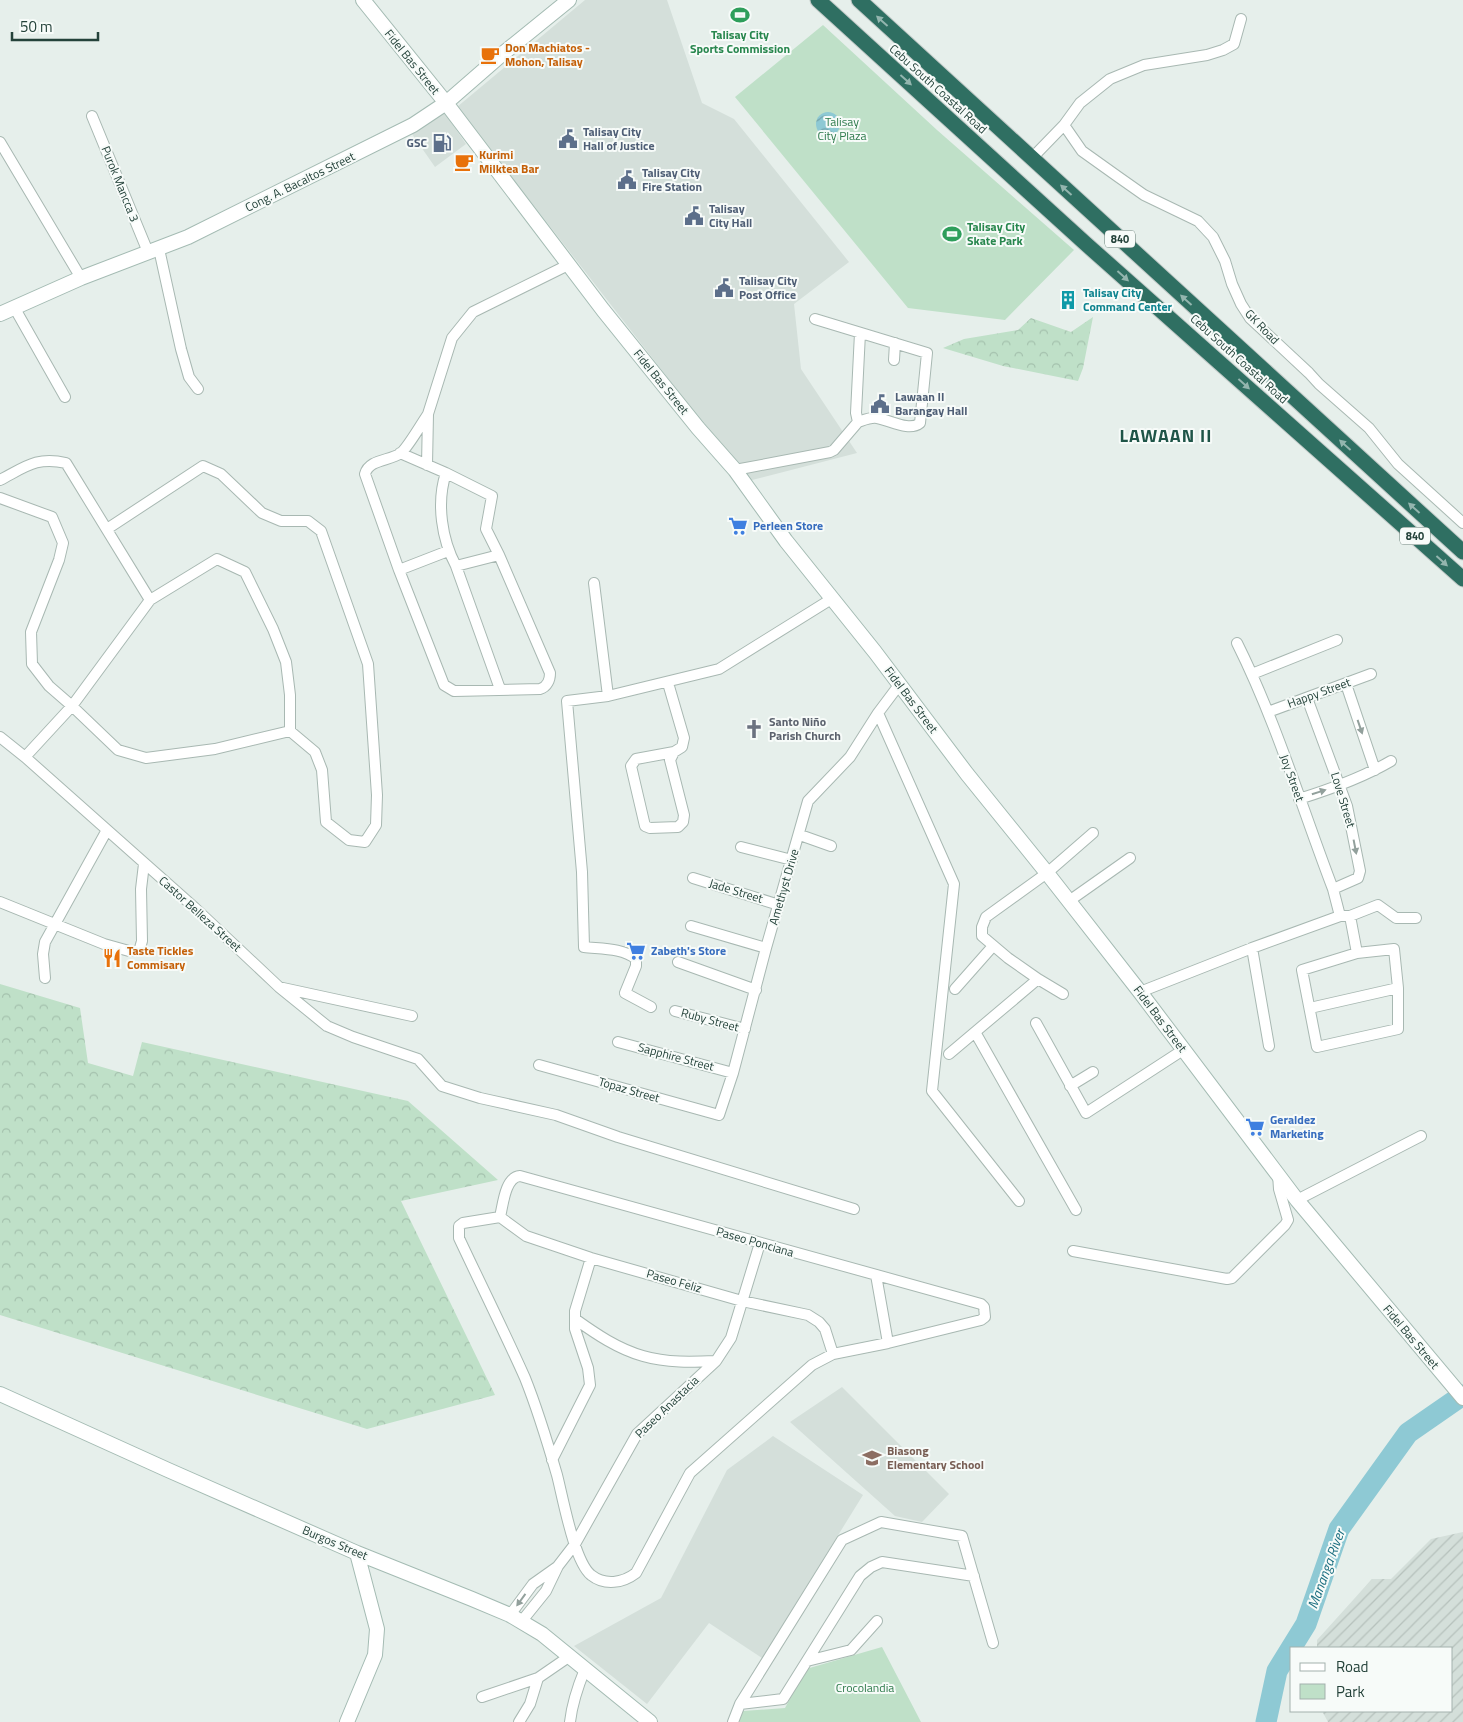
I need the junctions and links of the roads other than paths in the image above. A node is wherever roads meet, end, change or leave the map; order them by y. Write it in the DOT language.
graph roads {
  1 [pos="363,0"];
  2 [pos="569,0"];
  3 [pos="818,0"];
  4 [pos="859,0"];
  5 [pos="1241,19"];
  6 [pos="446,103"];
  7 [pos="92,116"];
  8 [pos="1064,125"];
  9 [pos="0,142"];
  10 [pos="1032,158"];
  11 [pos="154,251"];
  12 [pos="568,264"];
  13 [pos="81,278"];
  14 [pos="14,307"];
  15 [pos="0,314"];
  16 [pos="814,319"];
  17 [pos="860,333"];
  18 [pos="895,343"];
  19 [pos="894,360"];
  20 [pos="198,389"];
  21 [pos="65,397"];
  22 [pos="428,414"];
  23 [pos="858,422"];
  24 [pos="400,453"];
  25 [pos="427,465"];
  26 [pos="735,470"];
  27 [pos="446,473"];
  28 [pos="0,480"];
  29 [pos="1,501"];
  30 [pos="1463,523"];
  31 [pos="107,529"];
  32 [pos="448,551"];
  33 [pos="1463,552"];
  34 [pos="499,554"];
  35 [pos="456,566"];
  36 [pos="399,570"];
  37 [pos="1463,579"];
  38 [pos="594,583"];
  39 [pos="833,598"];
  40 [pos="150,600"];
  41 [pos="1337,640"];
  42 [pos="1237,643"];
  43 [pos="1252,674"];
  44 [pos="1371,674"];
  45 [pos="668,683"];
  46 [pos="899,684"];
  47 [pos="1346,684"];
  48 [pos="500,689"];
  49 [pos="608,696"];
  50 [pos="1307,698"];
  51 [pos="72,706"];
  52 [pos="1268,712"];
  53 [pos="878,713"];
  54 [pos="290,732"];
  55 [pos="0,738"];
  56 [pos="674,752"];
  57 [pos="25,757"];
  58 [pos="1391,761"];
  59 [pos="1375,770"];
  60 [pos="1339,786"];
  61 [pos="1299,799"];
  62 [pos="107,830"];
  63 [pos="1093,833"];
  64 [pos="800,834"];
  65 [pos="831,846"];
  66 [pos="741,847"];
  67 [pos="1130,858"];
  68 [pos="792,860"];
  69 [pos="144,864"];
  70 [pos="1047,872"];
  71 [pos="693,878"];
  72 [pos="1333,889"];
  73 [pos="1069,901"];
  74 [pos="0,902"];
  75 [pos="779,905"];
  76 [pos="1345,916"];
  77 [pos="1416,918"];
  78 [pos="56,924"];
  79 [pos="692,926"];
  80 [pos="993,946"];
  81 [pos="766,948"];
  82 [pos="1252,948"];
  83 [pos="1357,953"];
  84 [pos="678,962"];
  85 [pos="45,978"];
  86 [pos="1038,979"];
  87 [pos="280,987"];
  88 [pos="1398,988"];
  89 [pos="955,989"];
  90 [pos="756,990"];
  91 [pos="1140,992"];
  92 [pos="1063,994"];
  93 [pos="650,1007"];
  94 [pos="1310,1008"];
  95 [pos="675,1011"];
  96 [pos="412,1016"];
  97 [pos="1036,1023"];
  98 [pos="745,1029"];
  99 [pos="975,1032"];
  100 [pos="618,1042"];
  101 [pos="1269,1046"];
  102 [pos="1184,1050"];
  103 [pos="949,1054"];
  104 [pos="539,1065"];
  105 [pos="1093,1072"];
  106 [pos="734,1073"];
  107 [pos="1070,1086"];
  108 [pos="719,1115"];
  109 [pos="1421,1136"];
  110 [pos="1278,1173"];
  111 [pos="1297,1200"];
  112 [pos="1019,1201"];
  113 [pos="854,1210"];
  114 [pos="1076,1210"];
  115 [pos="500,1217"];
  116 [pos="760,1243"];
  117 [pos="1073,1251"];
  118 [pos="591,1258"];
  119 [pos="876,1275"];
  120 [pos="742,1301"];
  121 [pos="575,1319"];
  122 [pos="888,1343"];
  123 [pos="833,1354"];
  124 [pos="716,1360"];
  125 [pos="0,1394"];
  126 [pos="1463,1398"];
  127 [pos="552,1460"];
  128 [pos="575,1544"];
  129 [pos="357,1553"];
  130 [pos="558,1566"];
  131 [pos="974,1576"];
  132 [pos="515,1619"];
  133 [pos="877,1621"];
  134 [pos="993,1643"];
  135 [pos="570,1656"];
  136 [pos="807,1661"];
  137 [pos="585,1669"];
  138 [pos="538,1678"];
  139 [pos="482,1697"];
  140 [pos="740,1704"];
  141 [pos="347,1722"];
  142 [pos="519,1722"];
  143 [pos="570,1722"];
  144 [pos="650,1722"];
  145 [pos="733,1722"];
  1 -- 6 [label="street, Fidel Bas Street"];
  2 -- 6 [label="street, Cong. A. Bacaltos Street"];
  3 -- 37 [label="highway, Cebu South Coastal Road / 840, one-way"];
  10 -- 4 [label="highway, Cebu South Coastal Road / 840, one-way"];
  5 -- 8 [label="street"];
  6 -- 11 [label="street, Cong. A. Bacaltos Street"];
  6 -- 12 [label="street, Fidel Bas Street"];
  7 -- 11 [label="street, Purok Mancca 3"];
  8 -- 10 [label="street"];
  8 -- 30 [label="street, GK Road"];
  9 -- 13 [label="street"];
  33 -- 10 [label="highway, Cebu South Coastal Road / 840, one-way"];
  11 -- 13 [label="street, Cong. A. Bacaltos Street"];
  11 -- 20 [label="street, Purok Mancca 3"];
  12 -- 22 [label="street"];
  12 -- 26 [label="street, Fidel Bas Street"];
  13 -- 14 [label="street, Cong. A. Bacaltos Street"];
  14 -- 15 [label="street, Cong. A. Bacaltos Street"];
  14 -- 21 [label="street"];
  16 -- 17 [label="street"];
  17 -- 18 [label="street"];
  17 -- 23 [label="street"];
  18 -- 19 [label="street"];
  18 -- 23 [label="street"];
  22 -- 24 [label="street"];
  22 -- 25 [label="street"];
  23 -- 26 [label="street"];
  24 -- 25 [label="street"];
  24 -- 36 [label="street"];
  25 -- 27 [label="street"];
  26 -- 39 [label="street, Fidel Bas Street"];
  27 -- 32 [label="street"];
  27 -- 34 [label="street"];
  28 -- 31 [label="street"];
  29 -- 51 [label="street"];
  31 -- 40 [label="street"];
  31 -- 54 [label="street"];
  32 -- 35 [label="street"];
  32 -- 36 [label="street"];
  34 -- 35 [label="street"];
  34 -- 48 [label="street"];
  35 -- 48 [label="street"];
  36 -- 48 [label="street"];
  38 -- 49 [label="street"];
  39 -- 45 [label="street"];
  39 -- 46 [label="street, Fidel Bas Street"];
  40 -- 51 [label="street"];
  40 -- 54 [label="street"];
  41 -- 43 [label="street"];
  42 -- 43 [label="street, Joy Street"];
  43 -- 52 [label="street, Joy Street"];
  44 -- 47 [label="street, Happy Street"];
  45 -- 49 [label="street"];
  45 -- 56 [label="street"];
  46 -- 53 [label="street, Amethyst Drive"];
  46 -- 70 [label="street, Fidel Bas Street"];
  47 -- 50 [label="street, Happy Street"];
  47 -- 59 [label="street, one-way"];
  49 -- 93 [label="street"];
  50 -- 52 [label="street, Happy Street"];
  50 -- 60 [label="street, Love Street"];
  51 -- 54 [label="street"];
  51 -- 57 [label="street"];
  52 -- 61 [label="street, Joy Street"];
  53 -- 64 [label="street, Amethyst Drive"];
  53 -- 112 [label="street"];
  55 -- 57 [label="street, Castor Belleza Street"];
  56 -- 56 [label="street"];
  57 -- 62 [label="street, Castor Belleza Street"];
  58 -- 59 [label="street"];
  59 -- 60 [label="street"];
  61 -- 60 [label="street, one-way"];
  60 -- 72 [label="street, Love Street, one-way"];
  61 -- 72 [label="street, Joy Street"];
  62 -- 69 [label="street, Castor Belleza Street"];
  62 -- 78 [label="street"];
  63 -- 70 [label="street"];
  64 -- 65 [label="street"];
  64 -- 68 [label="street, Amethyst Drive"];
  66 -- 68 [label="street"];
  67 -- 73 [label="street"];
  68 -- 75 [label="street, Amethyst Drive"];
  69 -- 78 [label="street"];
  69 -- 87 [label="street, Castor Belleza Street"];
  70 -- 73 [label="street, Fidel Bas Street"];
  70 -- 80 [label="street"];
  71 -- 75 [label="street, Jade Street"];
  72 -- 76 [label="street, Joy Street"];
  73 -- 91 [label="street, Fidel Bas Street"];
  74 -- 78 [label="street"];
  75 -- 81 [label="street, Amethyst Drive"];
  76 -- 77 [label="street"];
  76 -- 82 [label="street"];
  76 -- 83 [label="street, Joy Street"];
  78 -- 85 [label="street"];
  79 -- 81 [label="street"];
  80 -- 86 [label="street"];
  80 -- 89 [label="street"];
  81 -- 90 [label="street, Amethyst Drive"];
  82 -- 91 [label="street"];
  82 -- 101 [label="street"];
  83 -- 88 [label="street"];
  83 -- 94 [label="street"];
  84 -- 90 [label="street"];
  86 -- 92 [label="street"];
  86 -- 99 [label="street"];
  87 -- 96 [label="street"];
  87 -- 113 [label="street, Castor Belleza Street"];
  88 -- 94 [label="street"];
  88 -- 94 [label="street"];
  90 -- 98 [label="street, Amethyst Drive"];
  91 -- 102 [label="street, Fidel Bas Street"];
  95 -- 98 [label="street, Ruby Street"];
  97 -- 107 [label="street"];
  98 -- 106 [label="street, Amethyst Drive"];
  99 -- 103 [label="street"];
  99 -- 114 [label="street"];
  100 -- 106 [label="street, Sapphire Street"];
  102 -- 107 [label="street"];
  102 -- 110 [label="street, Fidel Bas Street"];
  104 -- 108 [label="street, Topaz Street"];
  105 -- 107 [label="street"];
  106 -- 108 [label="street, Amethyst Drive"];
  109 -- 111 [label="street"];
  110 -- 111 [label="street, Fidel Bas Street"];
  110 -- 117 [label="street"];
  111 -- 126 [label="street, Fidel Bas Street"];
  115 -- 116 [label="street, Paseo Ponciana"];
  115 -- 118 [label="street, Paseo Feliz"];
  115 -- 127 [label="street"];
  116 -- 119 [label="street, Paseo Ponciana"];
  116 -- 120 [label="street, Paseo Anastacia"];
  118 -- 120 [label="street, Paseo Feliz"];
  118 -- 121 [label="street"];
  119 -- 122 [label="street"];
  119 -- 122 [label="street, Paseo Ponciana"];
  120 -- 123 [label="street, Paseo Feliz"];
  120 -- 124 [label="street, Paseo Anastacia"];
  121 -- 124 [label="street"];
  121 -- 127 [label="street"];
  122 -- 123 [label="street"];
  123 -- 128 [label="street"];
  124 -- 128 [label="street, Paseo Anastacia"];
  125 -- 129 [label="street, Burgos Street"];
  127 -- 128 [label="street"];
  128 -- 130 [label="street, Paseo Anastacia"];
  129 -- 132 [label="street, Burgos Street"];
  129 -- 141 [label="street"];
  130 -- 132 [label="street, Paseo Anastacia"];
  130 -- 132 [label="street, Paseo Anastacia, one-way"];
  131 -- 134 [label="street"];
  131 -- 136 [label="street"];
  131 -- 140 [label="street"];
  132 -- 135 [label="street, Burgos Street"];
  133 -- 136 [label="street"];
  135 -- 137 [label="street, Burgos Street"];
  135 -- 138 [label="street"];
  136 -- 140 [label="street"];
  137 -- 143 [label="street"];
  137 -- 144 [label="street, Burgos Street"];
  138 -- 139 [label="street"];
  138 -- 142 [label="street"];
  140 -- 145 [label="street"];
}
